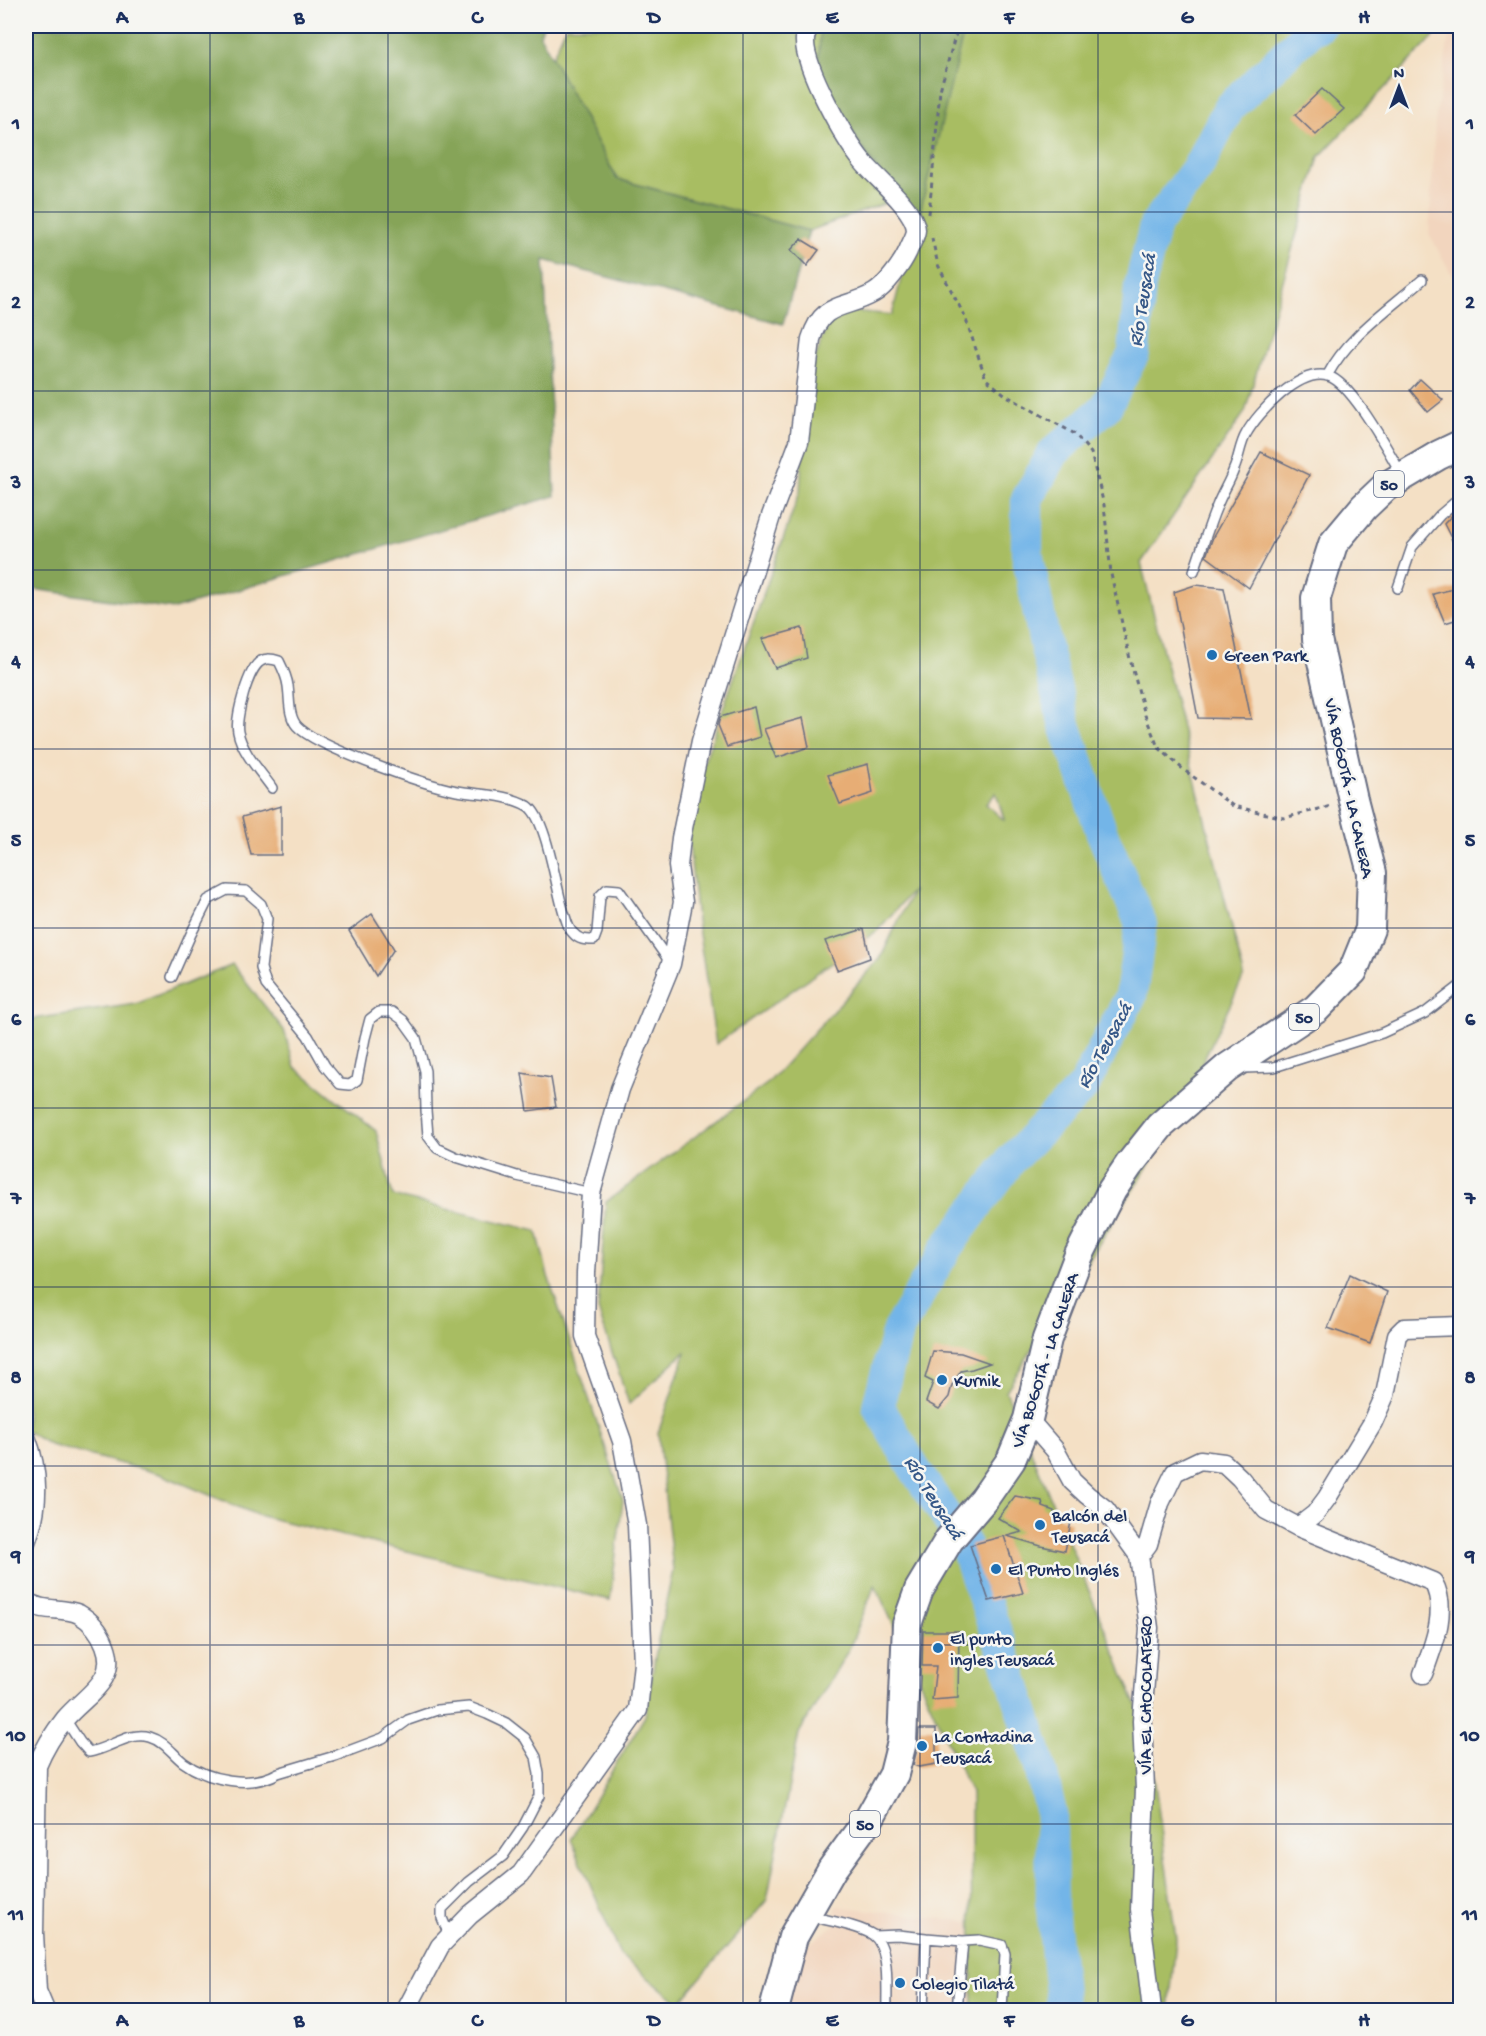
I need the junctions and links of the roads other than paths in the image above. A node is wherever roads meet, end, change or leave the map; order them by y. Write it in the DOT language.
graph roads {
  1 [pos="809,26"];
  2 [pos="1422,280"];
  3 [pos="1327,376"];
  4 [pos="1461,445"];
  5 [pos="1403,476"];
  6 [pos="1461,498"];
  7 [pos="1194,571"];
  8 [pos="1398,588"];
  9 [pos="272,788"];
  10 [pos="671,964"];
  11 [pos="172,977"];
  12 [pos="1461,986"];
  13 [pos="1227,1068"];
  14 [pos="591,1193"];
  15 [pos="1461,1326"];
  16 [pos="1028,1419"];
  17 [pos="26,1437"];
  18 [pos="1298,1527"];
  19 [pos="26,1542"];
  20 [pos="1139,1556"];
  21 [pos="26,1602"];
  22 [pos="1423,1674"];
  23 [pos="65,1719"];
  24 [pos="806,1915"];
  25 [pos="449,1935"];
  26 [pos="874,1936"];
  27 [pos="926,1938"];
  28 [pos="963,1941"];
  29 [pos="45,2010"];
  30 [pos="406,2010"];
  31 [pos="774,2010"];
  32 [pos="887,2010"];
  33 [pos="923,2010"];
  34 [pos="957,2010"];
  35 [pos="1002,2010"];
  36 [pos="1152,2010"];
  1 -- 10 [label="street"];
  2 -- 3 [label="lane"];
  3 -- 5 [label="lane"];
  3 -- 7 [label="lane"];
  4 -- 5 [label="main road, VÍA BOGOTÁ - LA CALERA / 50"];
  5 -- 13 [label="main road, VÍA BOGOTÁ - LA CALERA / 50"];
  6 -- 8 [label="lane"];
  9 -- 10 [label="lane"];
  10 -- 14 [label="street"];
  11 -- 14 [label="lane"];
  12 -- 13 [label="lane"];
  13 -- 16 [label="main road, VÍA BOGOTÁ - LA CALERA / 50"];
  14 -- 25 [label="street"];
  15 -- 18 [label="street"];
  16 -- 20 [label="street, VÍA EL CHOCOLATERO"];
  16 -- 24 [label="main road, VÍA BOGOTÁ - LA CALERA / 50"];
  17 -- 19 [label="street"];
  18 -- 20 [label="street"];
  18 -- 22 [label="street"];
  20 -- 36 [label="street, VÍA EL CHOCOLATERO"];
  21 -- 23 [label="street"];
  23 -- 25 [label="lane"];
  23 -- 29 [label="street"];
  24 -- 26 [label="lane"];
  24 -- 31 [label="main road, VÍA BOGOTÁ - LA CALERA / 50"];
  25 -- 30 [label="street"];
  26 -- 27 [label="lane"];
  26 -- 32 [label="lane"];
  27 -- 28 [label="lane"];
  27 -- 33 [label="lane"];
  28 -- 34 [label="lane"];
  28 -- 35 [label="lane"];
}
